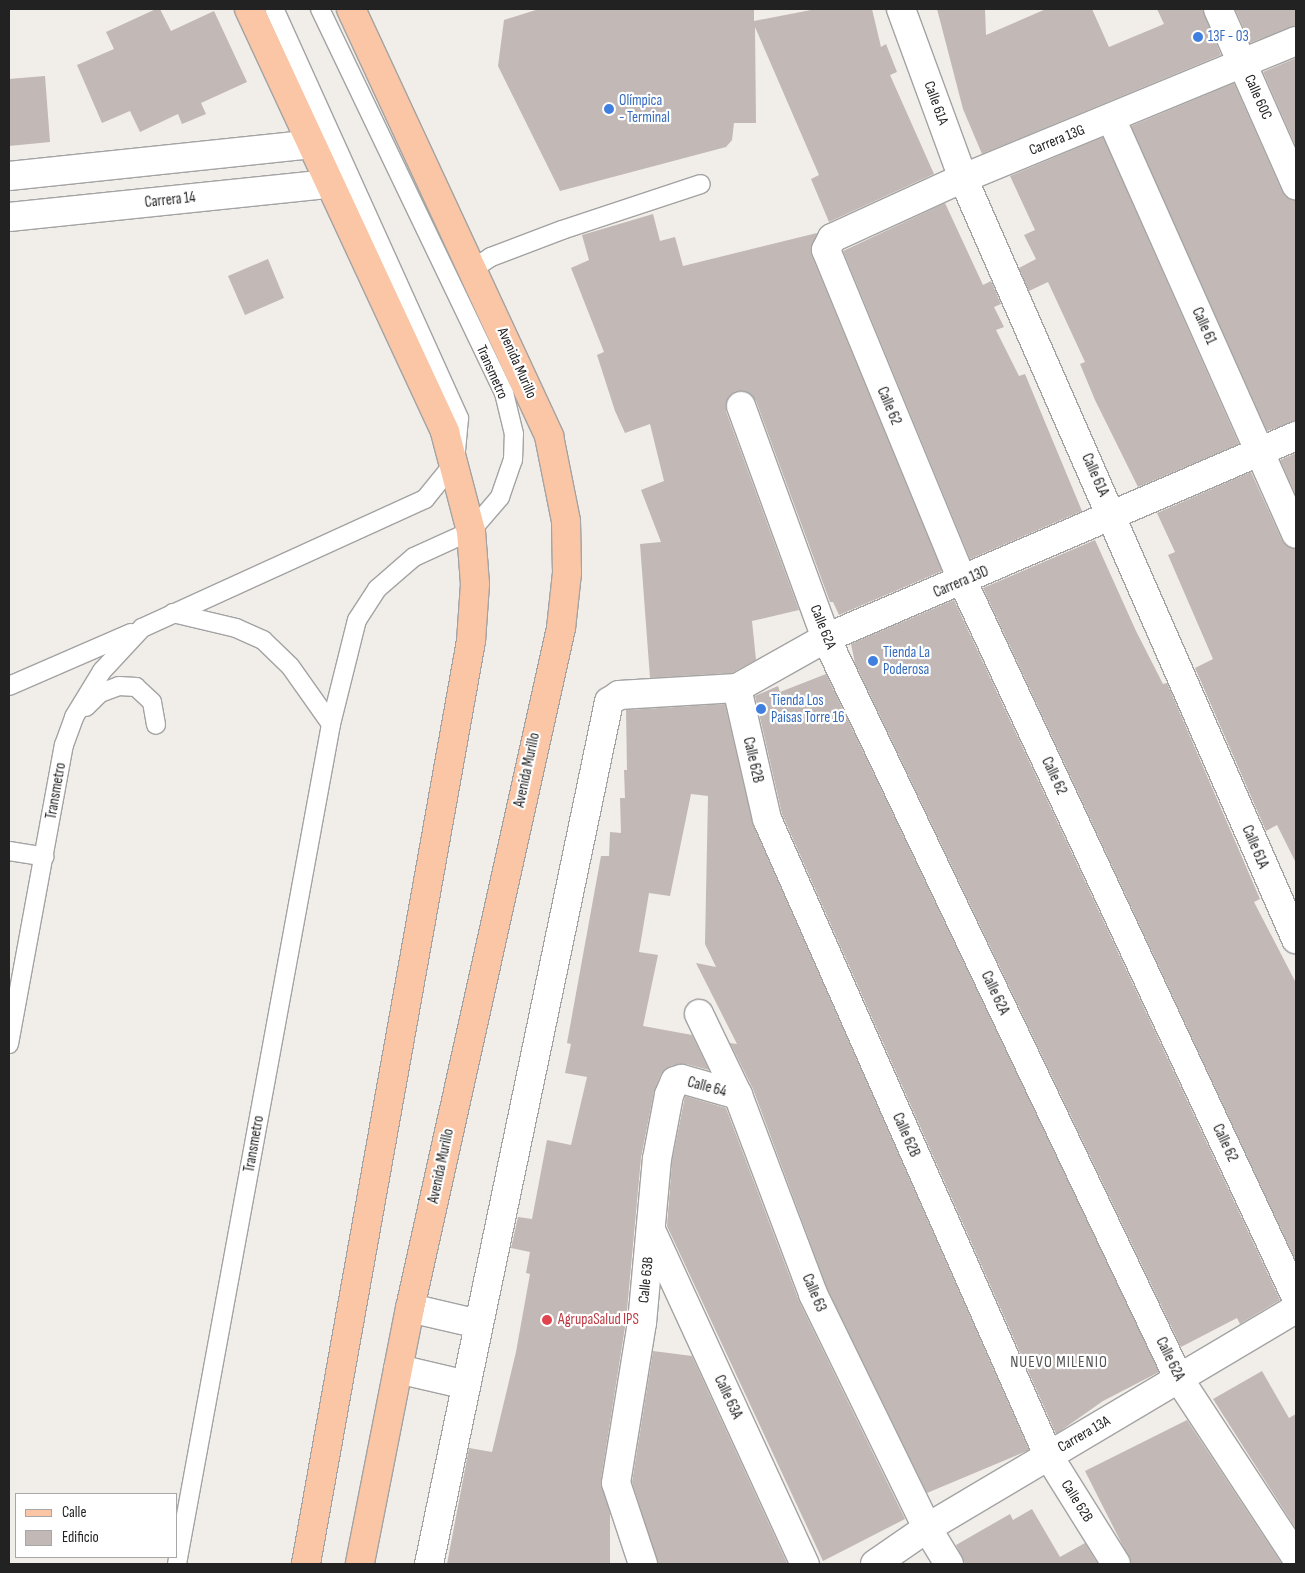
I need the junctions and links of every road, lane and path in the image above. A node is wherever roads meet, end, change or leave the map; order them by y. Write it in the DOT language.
graph roads {
  1 [pos="249,9"];
  2 [pos="274,9"];
  3 [pos="320,9"];
  4 [pos="351,9"];
  5 [pos="901,9"];
  6 [pos="1218,9"];
  7 [pos="1296,41"];
  8 [pos="1243,63"];
  9 [pos="1111,118"];
  10 [pos="312,144"];
  11 [pos="9,176"];
  12 [pos="964,178"];
  13 [pos="331,184"];
  14 [pos="701,184"];
  15 [pos="1296,185"];
  16 [pos="9,217"];
  17 [pos="826,250"];
  18 [pos="473,269"];
  19 [pos="741,406"];
  20 [pos="1296,436"];
  21 [pos="1260,452"];
  22 [pos="455,462"];
  23 [pos="1114,517"];
  24 [pos="471,531"];
  25 [pos="1296,534"];
  26 [pos="963,582"];
  27 [pos="173,613"];
  28 [pos="142,628"];
  29 [pos="826,638"];
  30 [pos="9,686"];
  31 [pos="737,688"];
  32 [pos="74,717"];
  33 [pos="156,724"];
  34 [pos="331,724"];
  35 [pos="9,851"];
  36 [pos="45,857"];
  37 [pos="1296,939"];
  38 [pos="699,1014"];
  39 [pos="9,1044"];
  40 [pos="675,1081"];
  41 [pos="738,1095"];
  42 [pos="651,1230"];
  43 [pos="1296,1296"];
  44 [pos="410,1308"];
  45 [pos="1296,1309"];
  46 [pos="478,1324"];
  47 [pos="398,1369"];
  48 [pos="1179,1379"];
  49 [pos="466,1385"];
  50 [pos="1048,1455"];
  51 [pos="927,1528"];
  52 [pos="1296,1557"];
  53 [pos="177,1564"];
  54 [pos="306,1564"];
  55 [pos="360,1564"];
  56 [pos="429,1564"];
  57 [pos="643,1564"];
  58 [pos="805,1564"];
  59 [pos="875,1564"];
  60 [pos="949,1564"];
  61 [pos="1116,1564"];
  1 -- 10 [label="main road"];
  2 -- 22 [label="lane"];
  3 -- 24 [label="lane, Transmetro"];
  4 -- 18 [label="main road, Avenida Murillo"];
  5 -- 12 [label="street, Calle 61A"];
  6 -- 8 [label="street, Calle 60C"];
  7 -- 8 [label="street, Carrera 13G"];
  8 -- 9 [label="street, Carrera 13G"];
  8 -- 15 [label="street, Calle 60C"];
  9 -- 12 [label="street, Carrera 13G"];
  9 -- 21 [label="street, Calle 61"];
  10 -- 11 [label="street"];
  10 -- 13 [label="main road"];
  12 -- 17 [label="street, Carrera 13G"];
  12 -- 23 [label="street, Calle 61A"];
  13 -- 16 [label="street, Carrera 14"];
  13 -- 22 [label="main road"];
  14 -- 18 [label="lane"];
  17 -- 26 [label="street, Calle 62"];
  18 -- 44 [label="main road, Avenida Murillo"];
  19 -- 29 [label="street, Calle 62A"];
  20 -- 21 [label="street, Carrera 13D"];
  21 -- 23 [label="street, Carrera 13D"];
  21 -- 25 [label="street, Calle 61"];
  22 -- 24 [label="main road"];
  22 -- 27 [label="lane, Transmetro"];
  23 -- 26 [label="street, Carrera 13D"];
  23 -- 37 [label="street, Calle 61A"];
  24 -- 34 [label="lane, Transmetro"];
  24 -- 54 [label="main road"];
  26 -- 29 [label="street, Carrera 13D"];
  26 -- 43 [label="street, Calle 62"];
  27 -- 28 [label="lane, Transmetro"];
  27 -- 34 [label="lane"];
  28 -- 30 [label="lane"];
  28 -- 32 [label="lane, Transmetro"];
  29 -- 31 [label="street, Carrera 13D"];
  29 -- 48 [label="street, Calle 62A"];
  31 -- 46 [label="street, Carrera 13D"];
  31 -- 50 [label="street, Calle 62B"];
  32 -- 33 [label="lane, Transmetro"];
  32 -- 36 [label="lane, Transmetro"];
  34 -- 53 [label="lane, Transmetro"];
  35 -- 36 [label="lane"];
  36 -- 39 [label="lane, Transmetro"];
  38 -- 41 [label="street, Calle 63"];
  40 -- 41 [label="street, Calle 64"];
  40 -- 42 [label="street, Calle 63B"];
  41 -- 51 [label="street, Calle 63"];
  42 -- 57 [label="street, Calle 63B"];
  42 -- 58 [label="street, Calle 63A"];
  44 -- 46 [label="street"];
  44 -- 47 [label="main road, Avenida Murillo"];
  45 -- 48 [label="street, Carrera 13A"];
  46 -- 49 [label="street"];
  47 -- 49 [label="street"];
  47 -- 55 [label="main road, Avenida Murillo"];
  48 -- 50 [label="street, Carrera 13A"];
  48 -- 52 [label="street, Calle 62A"];
  49 -- 56 [label="street"];
  50 -- 51 [label="street, Carrera 13A"];
  50 -- 61 [label="street, Calle 62B"];
  51 -- 59 [label="street, Carrera 13A"];
  51 -- 60 [label="street, Calle 63"];
}
